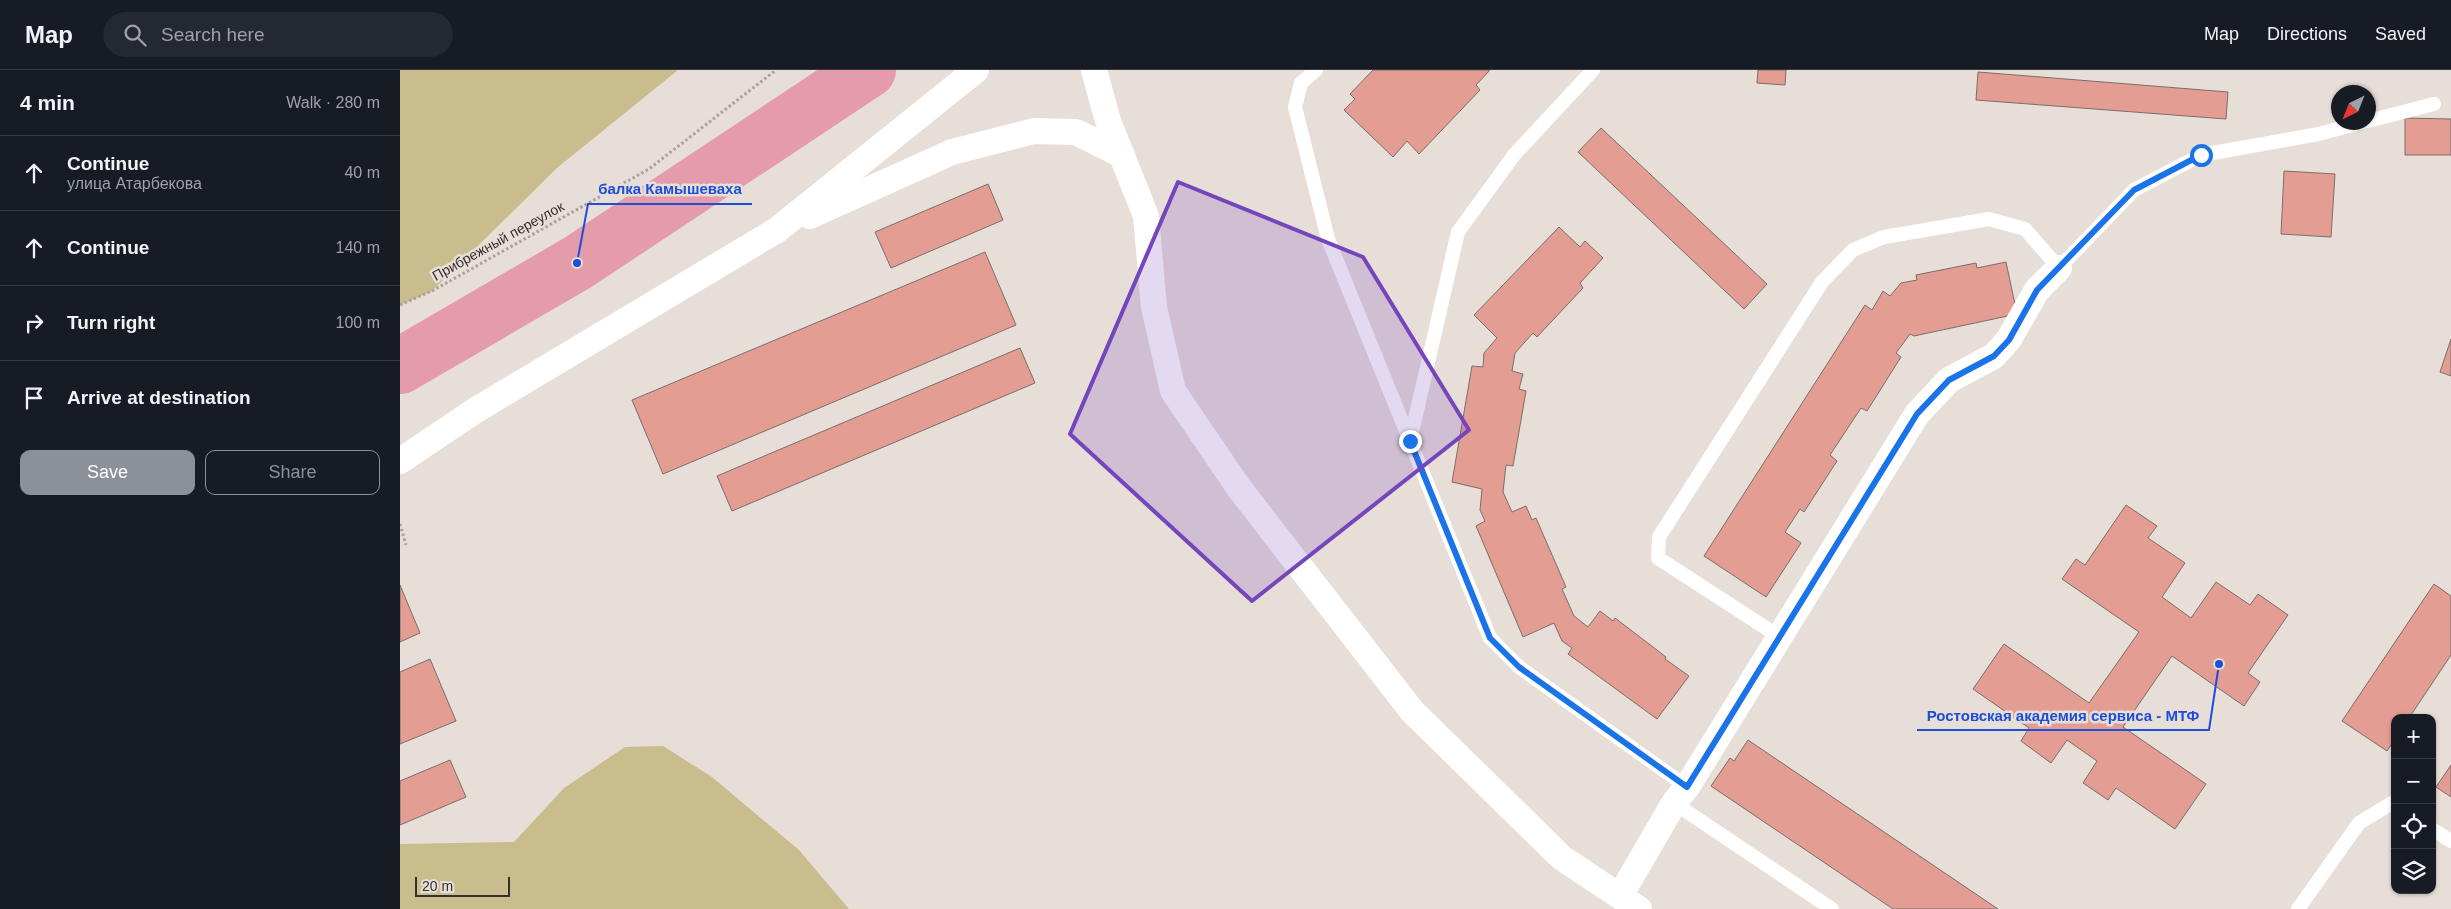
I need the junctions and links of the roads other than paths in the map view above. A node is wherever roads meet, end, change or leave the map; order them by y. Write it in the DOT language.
graph roads {
  1 [pos="976,70"];
  2 [pos="1094,70"];
  3 [pos="1316,70"];
  4 [pos="1593,70"];
  5 [pos="2434,104"];
  6 [pos="2376,119"];
  7 [pos="2333,130"];
  8 [pos="1122,155"];
  9 [pos="777,230"];
  10 [pos="2058,268"];
  11 [pos="1410,441"];
  12 [pos="400,461"];
  13 [pos="1780,637"];
  14 [pos="1680,795"];
  15 [pos="2394,804"];
  16 [pos="2436,832"];
  17 [pos="2451,841"];
  18 [pos="1629,903"];
  19 [pos="1832,909"];
  20 [pos="2298,909"];
  1 -- 9 [label="street"];
  2 -- 8 [label="street"];
  3 -- 11 [label="lane"];
  4 -- 11 [label="lane"];
  5 -- 6 [label="lane"];
  7 -- 10 [label="lane"];
  8 -- 9 [label="street"];
  8 -- 18 [label="street"];
  9 -- 12 [label="street"];
  10 -- 13 [label="street"];
  10 -- 13 [label="lane"];
  11 -- 14 [label="lane"];
  13 -- 14 [label="street"];
  14 -- 18 [label="street"];
  14 -- 19 [label="lane"];
  15 -- 20 [label="lane"];
  16 -- 17 [label="lane"];
}
